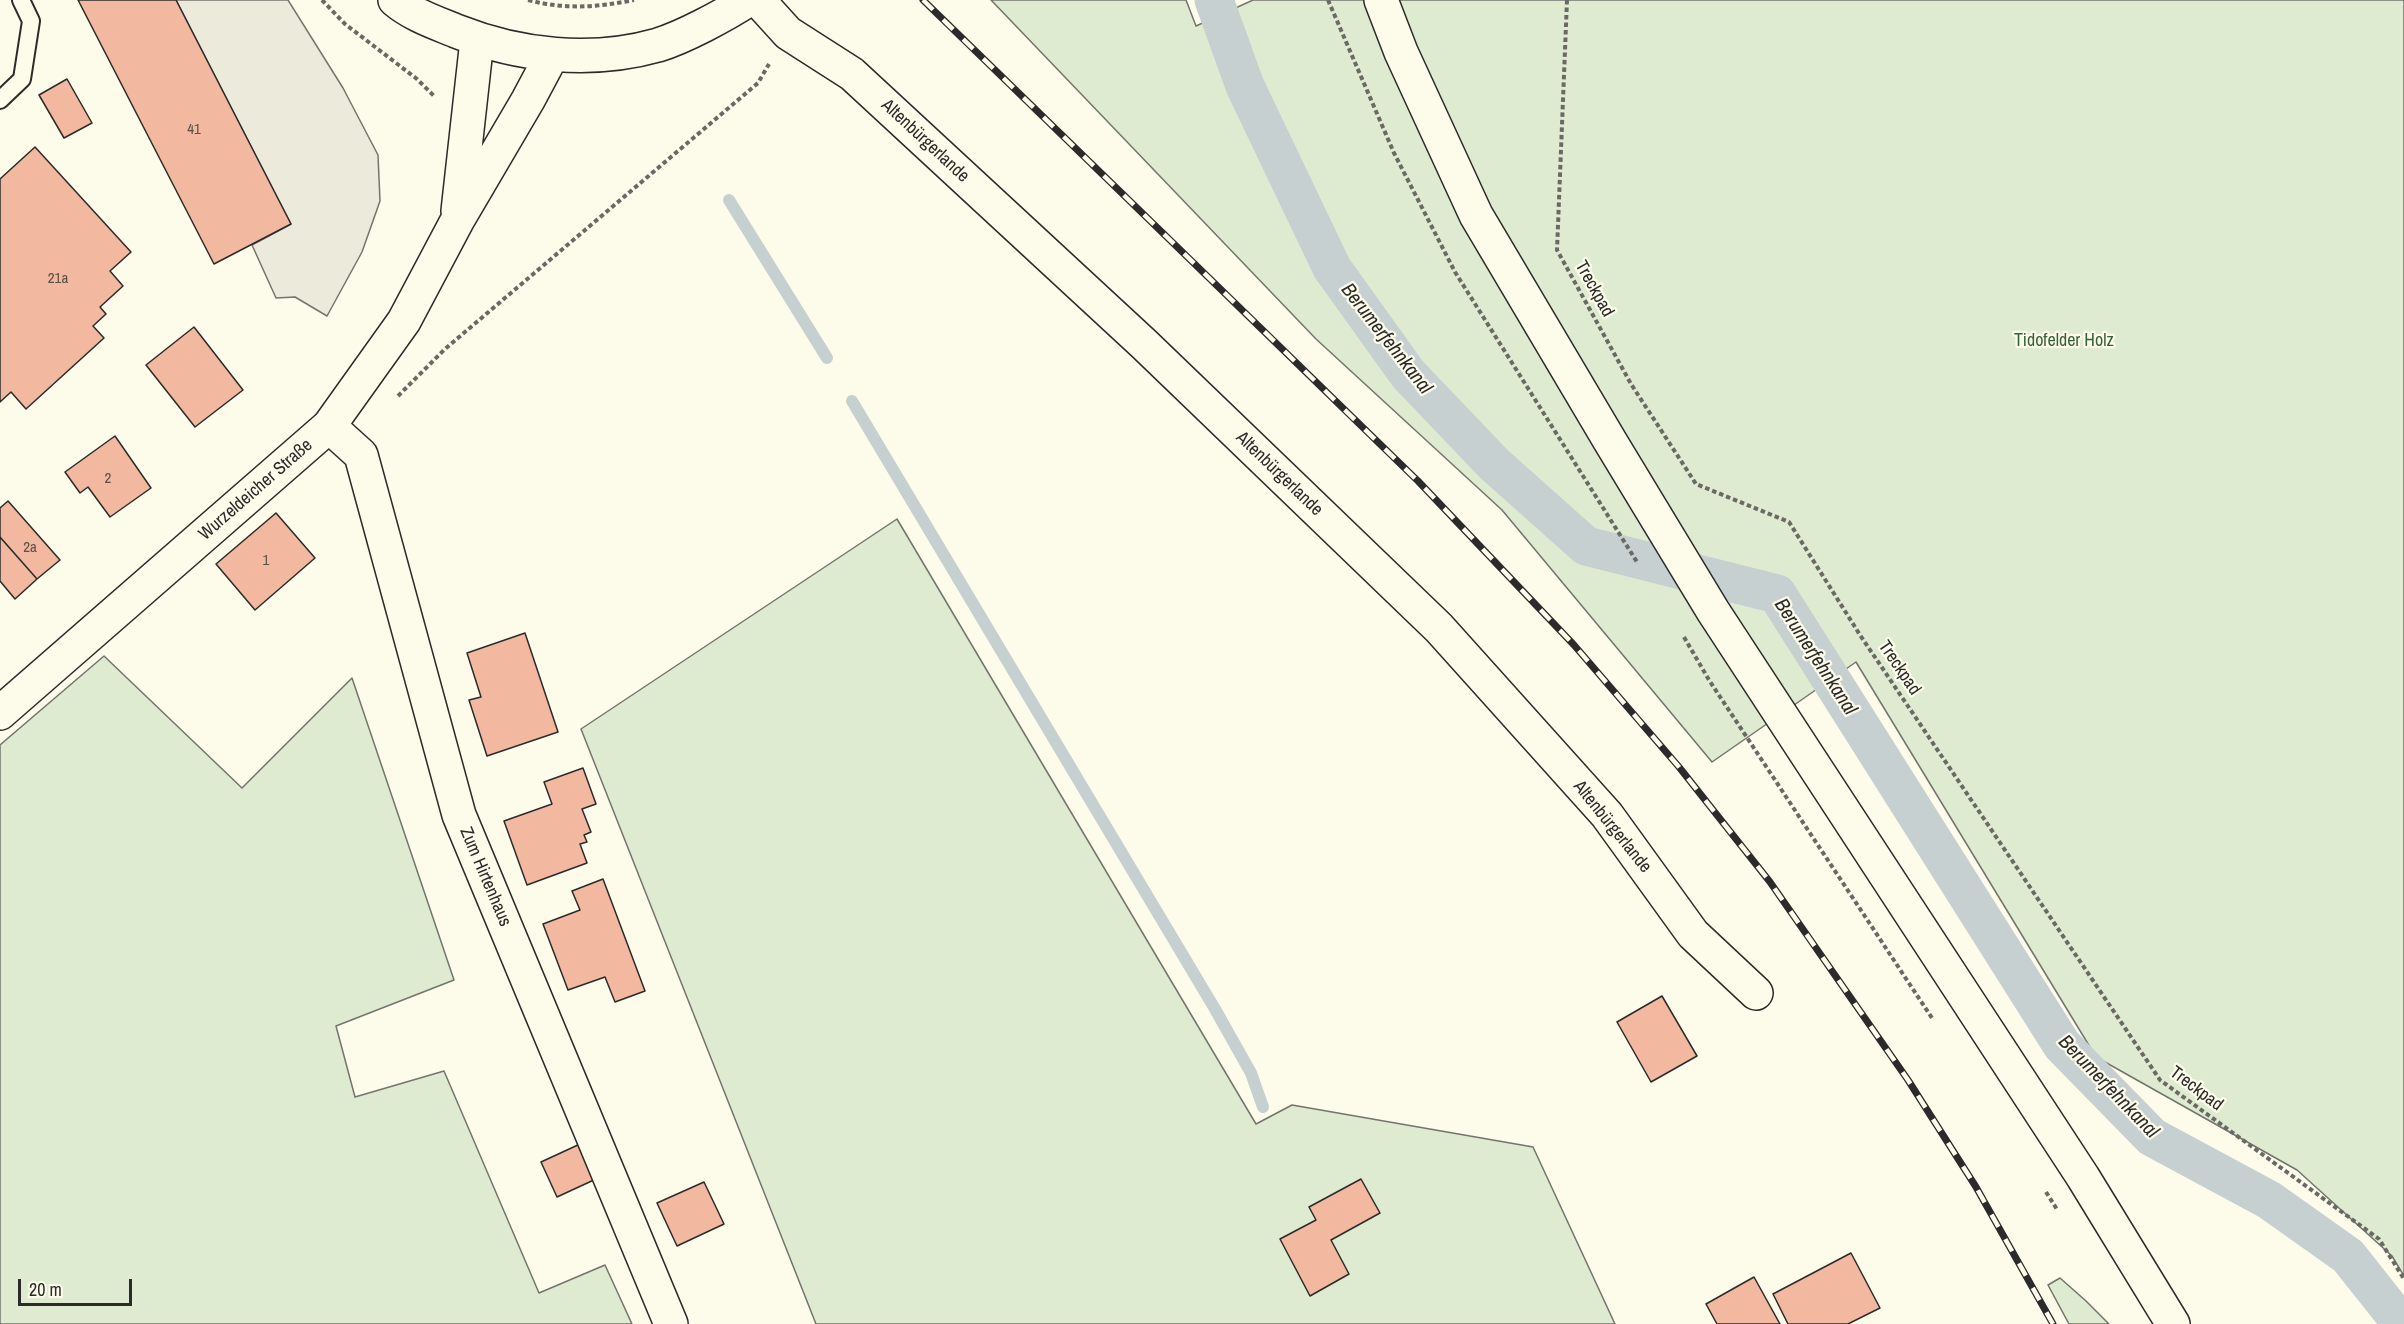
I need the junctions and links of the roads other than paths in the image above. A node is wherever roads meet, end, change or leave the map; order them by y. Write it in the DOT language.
graph roads {
  1 [pos="21,0"];
  2 [pos="395,0"];
  3 [pos="442,0"];
  4 [pos="748,0"];
  5 [pos="758,0"];
  6 [pos="1381,0"];
  7 [pos="477,40"];
  8 [pos="552,55"];
  9 [pos="0,100"];
  10 [pos="457,221"];
  11 [pos="329,426"];
  12 [pos="0,713"];
  13 [pos="1756,993"];
  14 [pos="671,1324"];
  15 [pos="2173,1324"];
  1 -- 9 [label="lane"];
  2 -- 7 [label="main road"];
  3 -- 7 [label="main road"];
  4 -- 8 [label="main road"];
  5 -- 13 [label="main road, Altenbürgerlande"];
  6 -- 15 [label="main road"];
  7 -- 8 [label="main road"];
  7 -- 10 [label="main road, Wurzeldeicher Straße"];
  8 -- 10 [label="main road, Wurzeldeicher Straße"];
  10 -- 11 [label="main road, Wurzeldeicher Straße"];
  11 -- 12 [label="main road, Wurzeldeicher Straße"];
  11 -- 14 [label="main road, Zum Hirtenhaus"];
}
